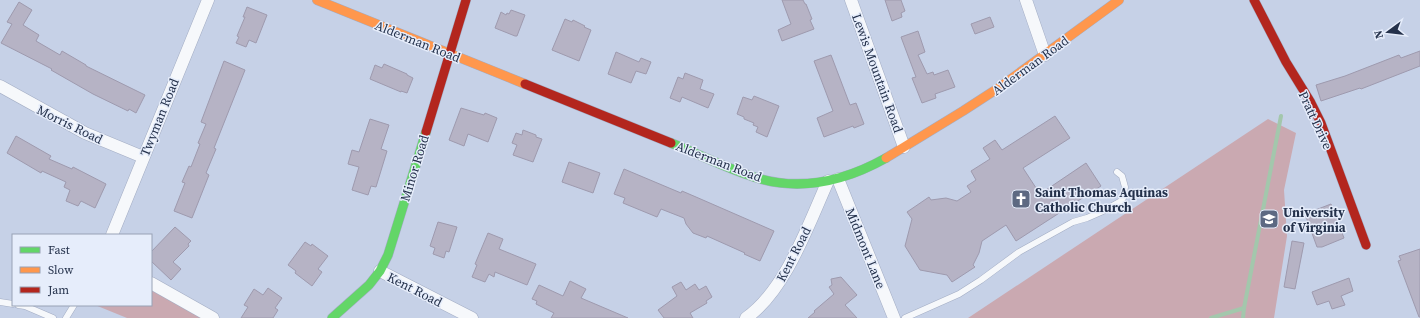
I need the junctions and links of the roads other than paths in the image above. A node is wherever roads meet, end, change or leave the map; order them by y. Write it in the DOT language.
graph roads {
  1 [pos="208,0"];
  2 [pos="317,0"];
  3 [pos="466,0"];
  4 [pos="851,0"];
  5 [pos="1026,0"];
  6 [pos="1119,0"];
  7 [pos="1254,0"];
  8 [pos="449,53"];
  9 [pos="1045,55"];
  10 [pos="0,86"];
  11 [pos="904,147"];
  12 [pos="143,157"];
  13 [pos="1117,172"];
  14 [pos="833,180"];
  15 [pos="112,234"];
  16 [pos="1366,246"];
  17 [pos="380,271"];
  18 [pos="152,283"];
  19 [pos="0,302"];
  20 [pos="12,304"];
  21 [pos="25,306"];
  22 [pos="73,306"];
  23 [pos="53,318"];
  24 [pos="66,318"];
  25 [pos="213,318"];
  26 [pos="332,318"];
  27 [pos="472,318"];
  28 [pos="746,318"];
  29 [pos="894,318"];
  30 [pos="905,318"];
  1 -- 12 [label="street, Twyman Road"];
  2 -- 8 [label="main road, Alderman Road"];
  3 -- 8 [label="main road, Minor Road"];
  4 -- 11 [label="street, Lewis Mountain Road"];
  5 -- 9 [label="street"];
  6 -- 9 [label="main road, Alderman Road"];
  7 -- 16 [label="main road, Pratt Drive"];
  8 -- 14 [label="main road, Alderman Road"];
  8 -- 17 [label="main road, Minor Road"];
  9 -- 11 [label="main road, Alderman Road"];
  10 -- 12 [label="street, Morris Road"];
  11 -- 14 [label="main road, Alderman Road"];
  12 -- 15 [label="street, Twyman Road"];
  13 -- 30 [label="lane"];
  14 -- 28 [label="street, Kent Road"];
  14 -- 29 [label="street, Midmont Lane"];
  17 -- 26 [label="main road, Minor Road"];
  17 -- 27 [label="street, Kent Road"];
  18 -- 25 [label="street"];
  19 -- 20 [label="lane"];
  21 -- 23 [label="lane"];
  22 -- 24 [label="lane"];
}
